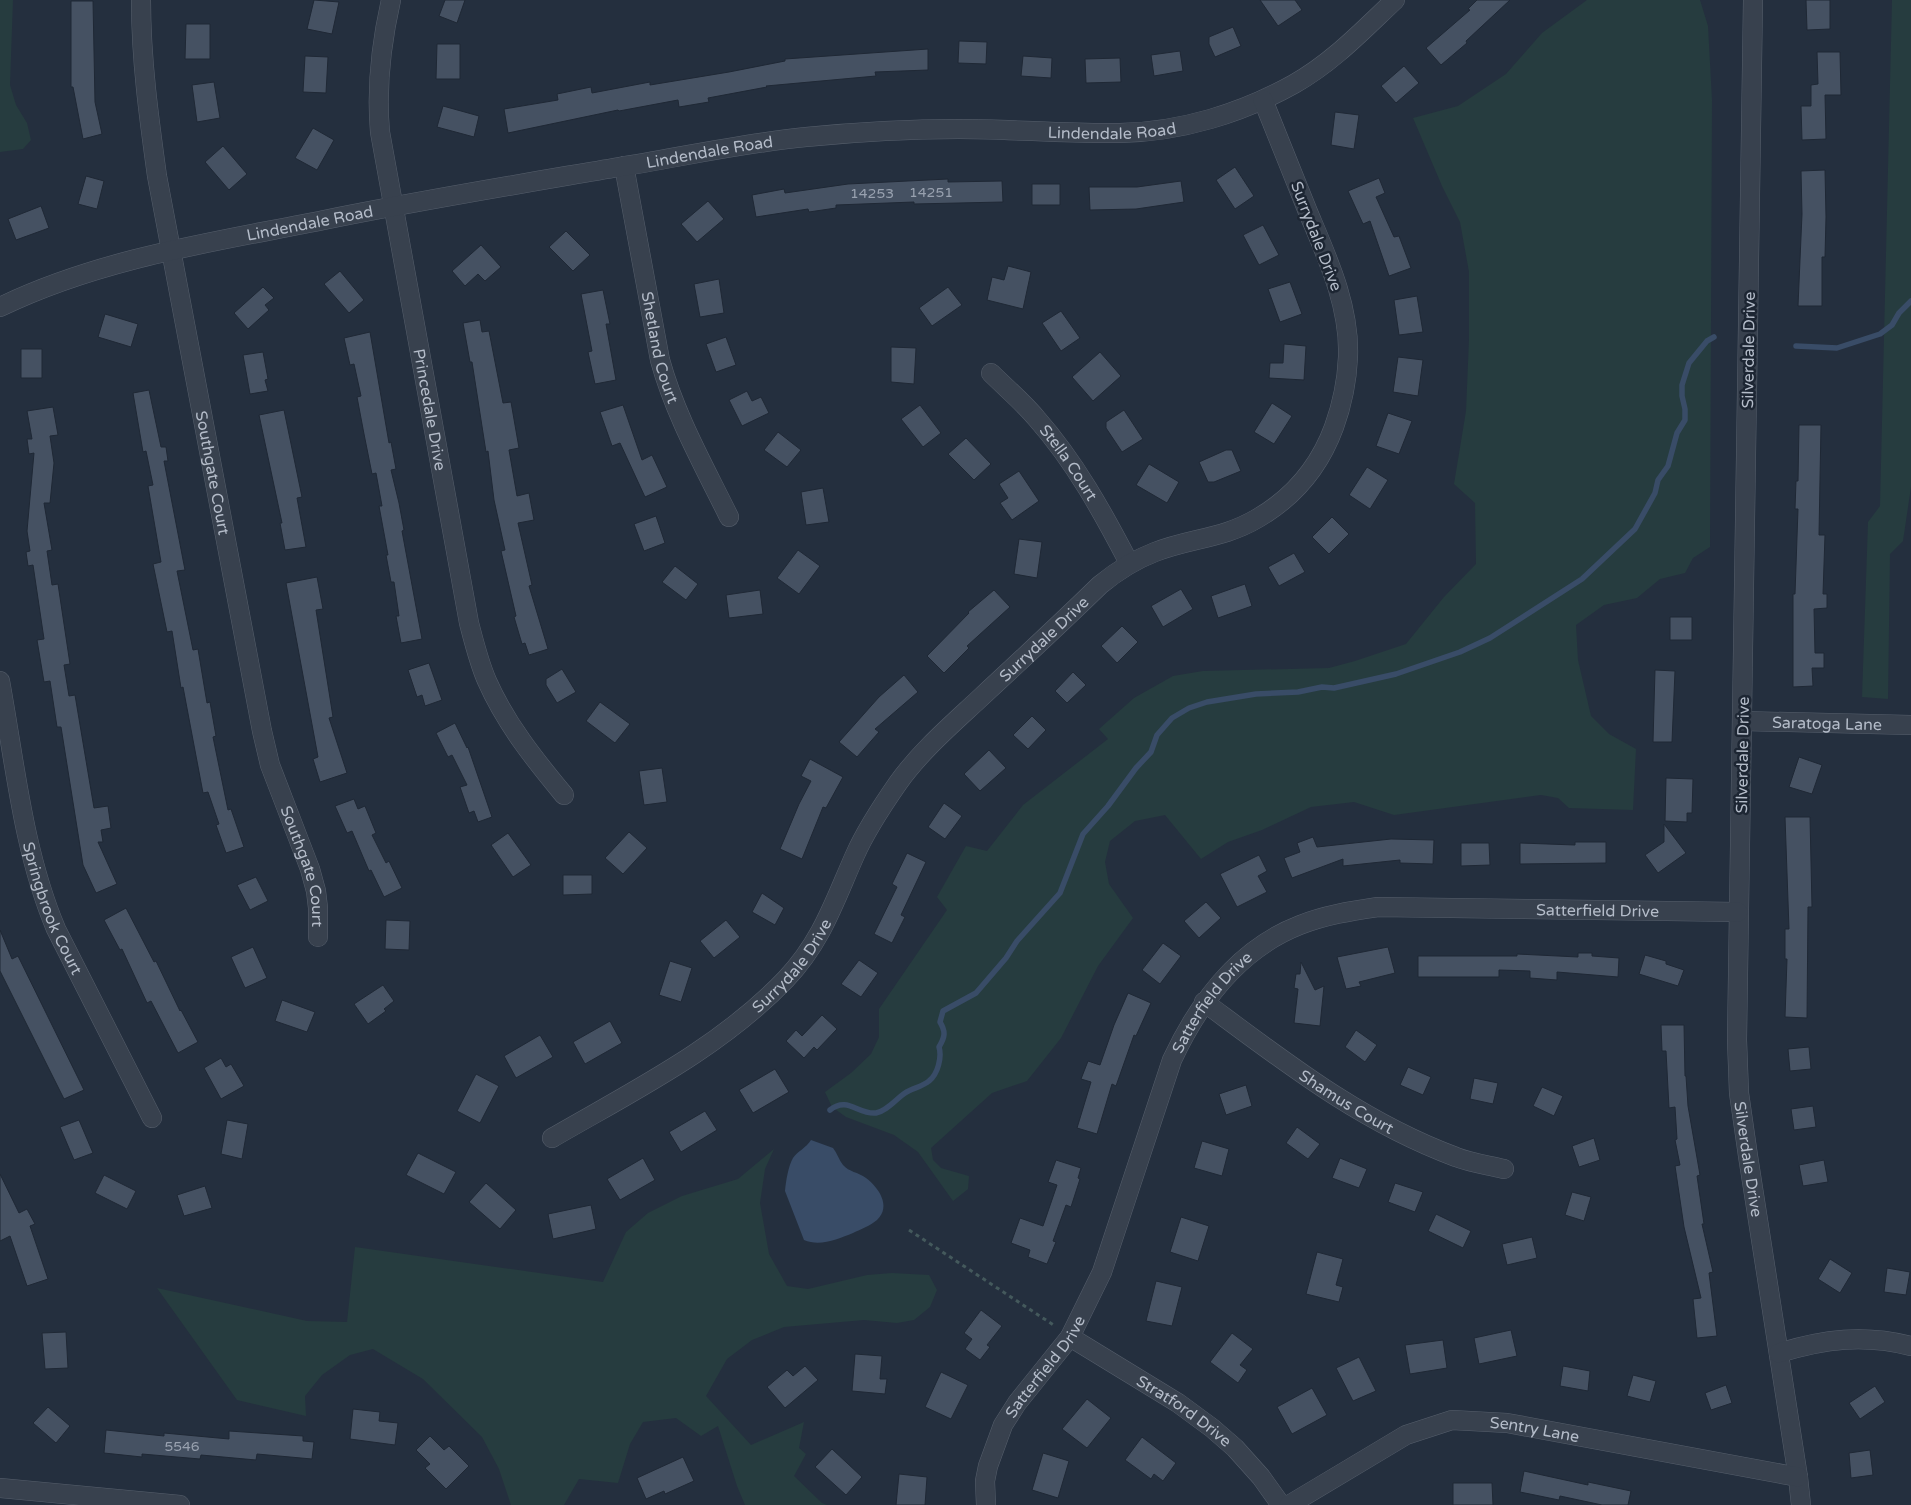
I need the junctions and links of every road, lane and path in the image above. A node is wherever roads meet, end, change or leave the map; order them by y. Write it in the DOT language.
graph roads {
  1 [pos="141,0"];
  2 [pos="391,0"];
  3 [pos="1395,0"];
  4 [pos="1753,0"];
  5 [pos="1263,100"];
  6 [pos="624,166"];
  7 [pos="393,206"];
  8 [pos="172,251"];
  9 [pos="0,307"];
  10 [pos="991,373"];
  11 [pos="729,517"];
  12 [pos="1129,563"];
  13 [pos="0,680"];
  14 [pos="1743,721"];
  15 [pos="1911,725"];
  16 [pos="564,795"];
  17 [pos="1738,912"];
  18 [pos="318,937"];
  19 [pos="1204,1002"];
  20 [pos="152,1118"];
  21 [pos="552,1138"];
  22 [pos="1504,1169"];
  23 [pos="909,1230"];
  24 [pos="1070,1336"];
  25 [pos="1911,1346"];
  26 [pos="1779,1354"];
  27 [pos="1798,1477"];
  28 [pos="0,1488"];
  29 [pos="158,1504"];
  30 [pos="180,1505"];
  31 [pos="986,1505"];
  32 [pos="1281,1505"];
  33 [pos="1289,1505"];
  34 [pos="1801,1505"];
  1 -- 8 [label="street, Southgate Court"];
  2 -- 7 [label="street, Princedale Drive"];
  3 -- 5 [label="street, Lindendale Road"];
  4 -- 14 [label="street, Silverdale Drive"];
  5 -- 6 [label="street, Lindendale Road"];
  5 -- 12 [label="street, Surrydale Drive"];
  6 -- 7 [label="street, Lindendale Road"];
  6 -- 11 [label="street, Shetland Court"];
  7 -- 8 [label="street, Lindendale Road"];
  7 -- 16 [label="street, Princedale Drive"];
  8 -- 9 [label="street, Lindendale Road"];
  8 -- 18 [label="street, Southgate Court"];
  10 -- 12 [label="street, Stella Court"];
  12 -- 21 [label="street, Surrydale Drive"];
  13 -- 20 [label="street, Springbrook Court"];
  14 -- 15 [label="street, Saratoga Lane"];
  14 -- 17 [label="street, Silverdale Drive"];
  17 -- 19 [label="street, Satterfield Drive"];
  17 -- 26 [label="street, Silverdale Drive"];
  19 -- 22 [label="street, Shamus Court"];
  19 -- 24 [label="street, Satterfield Drive"];
  23 -- 24 [label="path"];
  24 -- 31 [label="street, Satterfield Drive"];
  24 -- 32 [label="street, Stratford Drive"];
  25 -- 26 [label="street"];
  26 -- 27 [label="street, Silverdale Drive"];
  27 -- 33 [label="street, Sentry Lane"];
  27 -- 34 [label="street, Silverdale Drive"];
  28 -- 29 [label="street"];
  29 -- 30 [label="street"];
}
